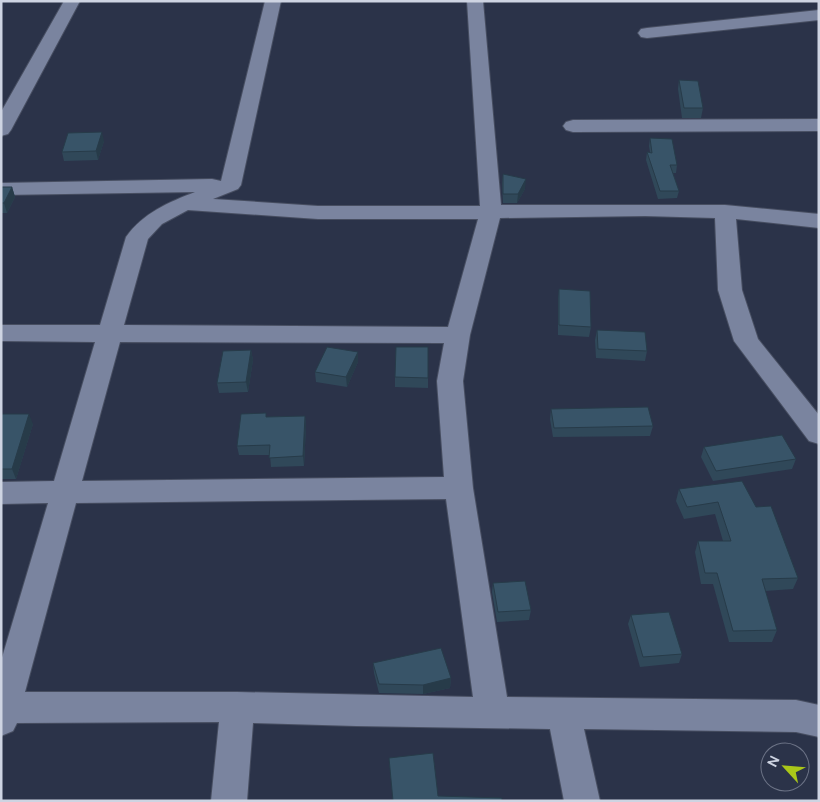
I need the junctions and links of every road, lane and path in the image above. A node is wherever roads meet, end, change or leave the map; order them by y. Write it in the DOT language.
graph roads {
  1 [pos="72,1"];
  2 [pos="273,1"];
  3 [pos="475,1"];
  4 [pos="819,15"];
  5 [pos="647,33"];
  6 [pos="819,125"];
  7 [pos="572,126"];
  8 [pos="1,130"];
  9 [pos="231,185"];
  10 [pos="1,189"];
  11 [pos="185,203"];
  12 [pos="725,211"];
  13 [pos="491,212"];
  14 [pos="819,222"];
  15 [pos="110,332"];
  16 [pos="1,333"];
  17 [pos="458,335"];
  18 [pos="819,434"];
  19 [pos="459,488"];
  20 [pos="1,493"];
  21 [pos="65,494"];
  22 [pos="237,707"];
  23 [pos="2,712"];
  24 [pos="492,712"];
  25 [pos="564,713"];
  26 [pos="819,721"];
  27 [pos="229,801"];
  28 [pos="582,801"];
  1 -- 8 [label="street"];
  2 -- 9 [label="street"];
  3 -- 13 [label="street"];
  4 -- 5 [label="street"];
  6 -- 7 [label="street"];
  9 -- 10 [label="street"];
  9 -- 11 [label="street"];
  11 -- 13 [label="street"];
  11 -- 15 [label="street"];
  12 -- 13 [label="street"];
  12 -- 14 [label="street"];
  12 -- 18 [label="street"];
  13 -- 17 [label="street"];
  15 -- 16 [label="street"];
  15 -- 17 [label="street"];
  15 -- 21 [label="street"];
  17 -- 19 [label="street"];
  19 -- 21 [label="street"];
  19 -- 24 [label="street"];
  20 -- 21 [label="street"];
  21 -- 23 [label="street"];
  22 -- 23 [label="street"];
  22 -- 24 [label="street"];
  22 -- 27 [label="street"];
  24 -- 25 [label="street"];
  25 -- 26 [label="street"];
  25 -- 28 [label="street"];
}
